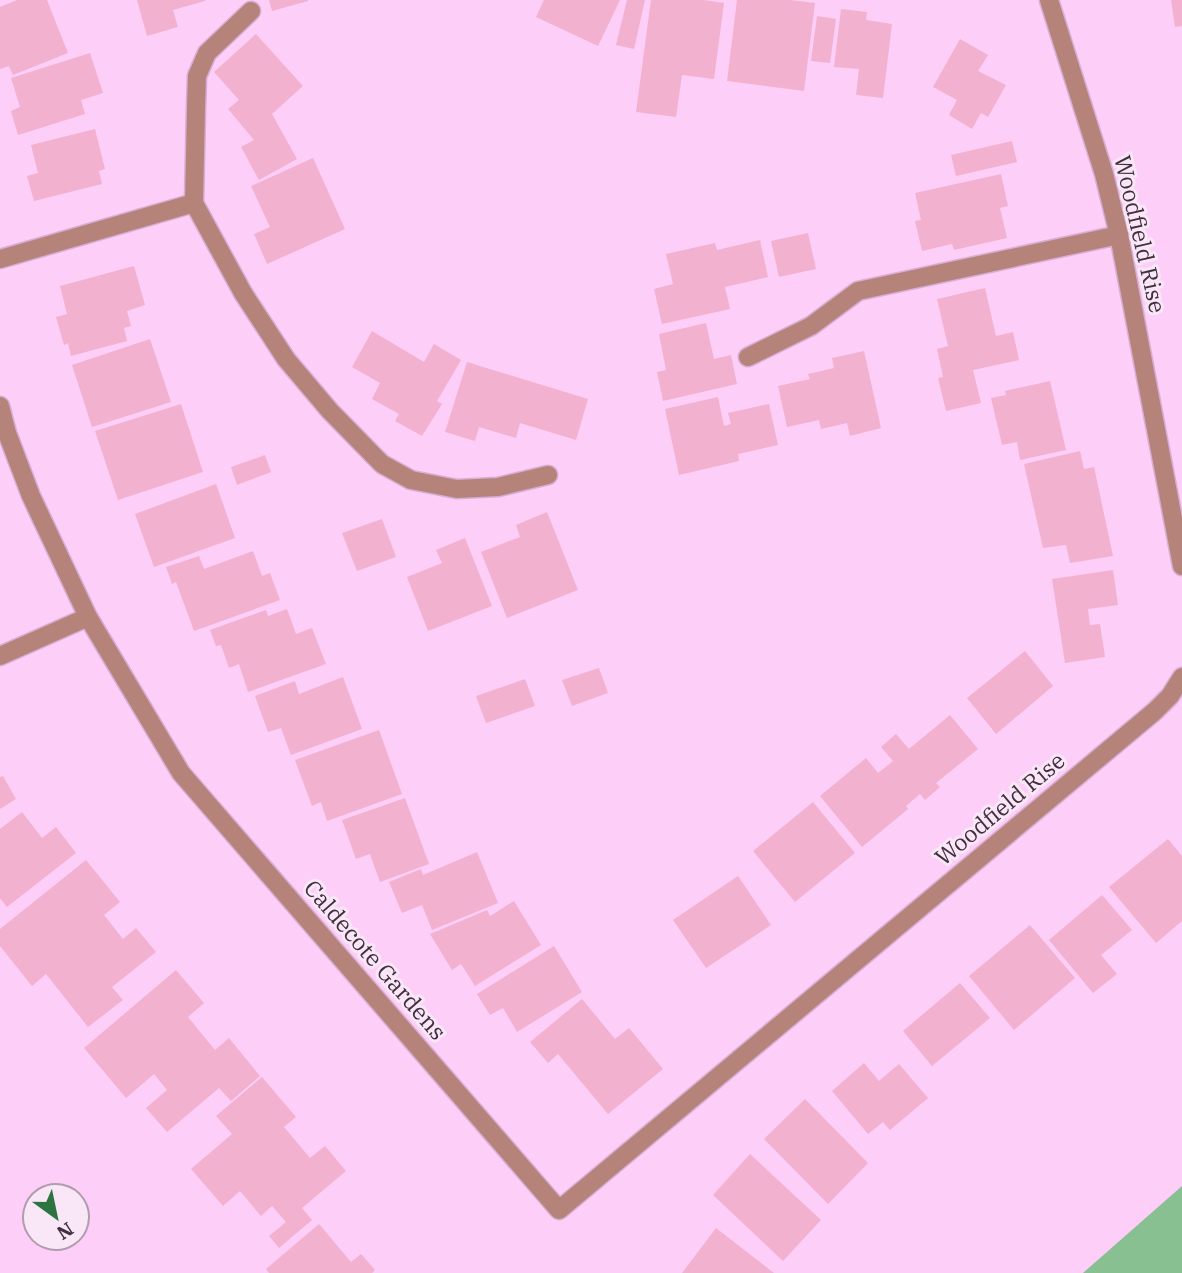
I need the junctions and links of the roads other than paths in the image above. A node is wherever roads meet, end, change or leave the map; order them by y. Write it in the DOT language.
graph roads {
  1 [pos="1049,0"];
  2 [pos="251,11"];
  3 [pos="194,203"];
  4 [pos="1119,235"];
  5 [pos="0,259"];
  6 [pos="748,356"];
  7 [pos="0,406"];
  8 [pos="548,475"];
  9 [pos="1182,566"];
  10 [pos="88,617"];
  11 [pos="0,656"];
  12 [pos="1182,677"];
  13 [pos="843,972"];
  1 -- 4 [label="street, Woodfield Rise"];
  2 -- 3 [label="street"];
  3 -- 5 [label="street"];
  3 -- 8 [label="street"];
  4 -- 6 [label="street"];
  4 -- 9 [label="street, Woodfield Rise"];
  7 -- 10 [label="street, Caldecote Gardens"];
  10 -- 11 [label="street"];
  10 -- 13 [label="street, Caldecote Gardens"];
  12 -- 13 [label="street, Woodfield Rise"];
}
